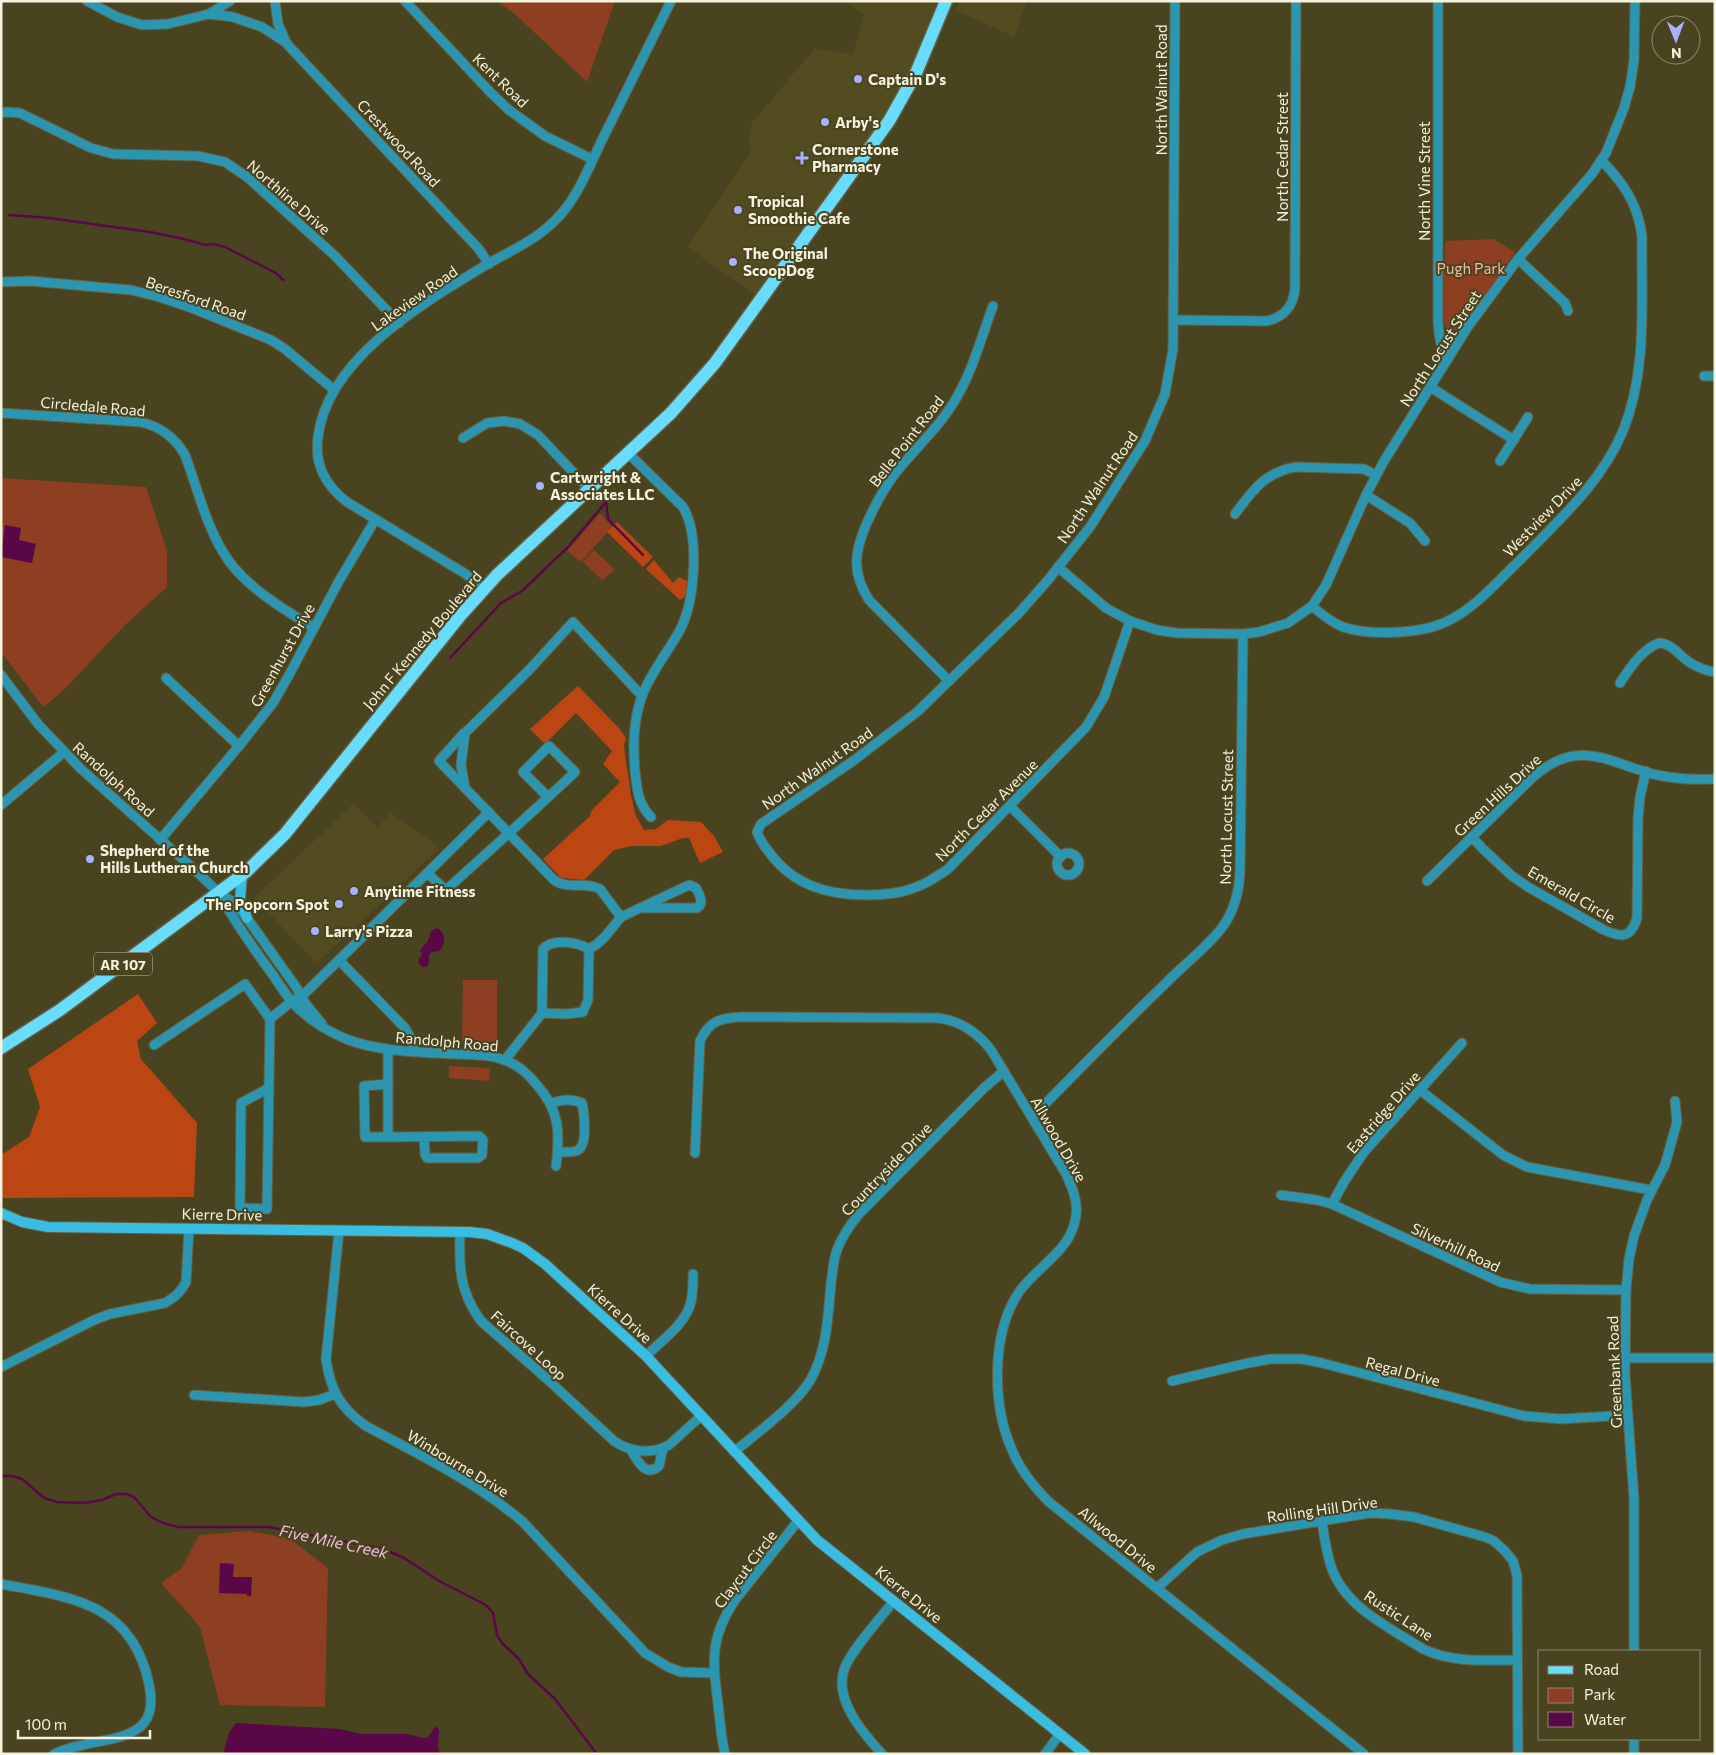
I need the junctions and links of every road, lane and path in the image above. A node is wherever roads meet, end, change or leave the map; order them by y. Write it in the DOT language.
graph roads {
  1 [pos="88,1"];
  2 [pos="230,1"];
  3 [pos="275,1"];
  4 [pos="405,1"];
  5 [pos="671,1"];
  6 [pos="946,1"];
  7 [pos="1175,1"];
  8 [pos="1296,1"];
  9 [pos="1438,1"];
  10 [pos="1635,1"];
  11 [pos="209,14"];
  12 [pos="287,44"];
  13 [pos="1,104"];
  14 [pos="20,113"];
  15 [pos="1,114"];
  16 [pos="592,159"];
  17 [pos="1601,160"];
  18 [pos="1518,259"];
  19 [pos="489,264"];
  20 [pos="1,282"];
  21 [pos="992,306"];
  22 [pos="1568,311"];
  23 [pos="1173,320"];
  24 [pos="399,323"];
  25 [pos="1449,358"];
  26 [pos="1704,376"];
  27 [pos="1715,376"];
  28 [pos="1430,387"];
  29 [pos="333,389"];
  30 [pos="1,412"];
  31 [pos="1528,417"];
  32 [pos="463,438"];
  33 [pos="1514,440"];
  34 [pos="628,453"];
  35 [pos="1500,461"];
  36 [pos="1376,475"];
  37 [pos="589,489"];
  38 [pos="1366,495"];
  39 [pos="1235,514"];
  40 [pos="375,520"];
  41 [pos="1425,541"];
  42 [pos="1058,567"];
  43 [pos="485,588"];
  44 [pos="1312,606"];
  45 [pos="1130,621"];
  46 [pos="314,628"];
  47 [pos="1243,634"];
  48 [pos="1715,672"];
  49 [pos="1,675"];
  50 [pos="166,678"];
  51 [pos="949,680"];
  52 [pos="1620,683"];
  53 [pos="642,696"];
  54 [pos="464,733"];
  55 [pos="240,746"];
  56 [pos="64,752"];
  57 [pos="1646,772"];
  58 [pos="1715,779"];
  59 [pos="466,788"];
  60 [pos="548,797"];
  61 [pos="1,804"];
  62 [pos="1010,806"];
  63 [pos="489,812"];
  64 [pos="651,817"];
  65 [pos="510,833"];
  66 [pos="1472,837"];
  67 [pos="160,840"];
  68 [pos="765,847"];
  69 [pos="1061,857"];
  70 [pos="427,873"];
  71 [pos="242,875"];
  72 [pos="1427,881"];
  73 [pos="219,893"];
  74 [pos="640,908"];
  75 [pos="621,917"];
  76 [pos="247,918"];
  77 [pos="589,948"];
  78 [pos="339,960"];
  79 [pos="301,996"];
  80 [pos="292,1001"];
  81 [pos="542,1013"];
  82 [pos="270,1019"];
  83 [pos="323,1026"];
  84 [pos="1462,1043"];
  85 [pos="154,1045"];
  86 [pos="1,1048"];
  87 [pos="388,1049"];
  88 [pos="414,1051"];
  89 [pos="505,1060"];
  90 [pos="1004,1071"];
  91 [pos="388,1084"];
  92 [pos="268,1088"];
  93 [pos="1420,1090"];
  94 [pos="1675,1101"];
  95 [pos="551,1103"];
  96 [pos="1032,1117"];
  97 [pos="388,1137"];
  98 [pos="424,1137"];
  99 [pos="558,1152"];
  100 [pos="695,1153"];
  101 [pos="556,1166"];
  102 [pos="1651,1190"];
  103 [pos="1281,1195"];
  104 [pos="1332,1204"];
  105 [pos="1,1213"];
  106 [pos="189,1229"];
  107 [pos="339,1231"];
  108 [pos="460,1232"];
  109 [pos="693,1274"];
  110 [pos="1626,1290"];
  111 [pos="646,1356"];
  112 [pos="1625,1358"];
  113 [pos="1715,1358"];
  114 [pos="1,1367"];
  115 [pos="1172,1381"];
  116 [pos="335,1394"];
  117 [pos="194,1395"];
  118 [pos="1628,1415"];
  119 [pos="701,1416"];
  120 [pos="663,1448"];
  121 [pos="631,1450"];
  122 [pos="734,1452"];
  123 [pos="798,1521"];
  124 [pos="1322,1521"];
  125 [pos="1,1584"];
  126 [pos="1157,1588"];
  127 [pos="894,1601"];
  128 [pos="1634,1650"];
  129 [pos="1516,1660"];
  130 [pos="714,1674"];
  131 [pos="1060,1734"];
  132 [pos="1634,1740"];
  133 [pos="54,1754"];
  134 [pos="725,1754"];
  135 [pos="882,1754"];
  136 [pos="1044,1754"];
  137 [pos="1085,1754"];
  138 [pos="1364,1754"];
  139 [pos="1518,1754"];
  140 [pos="1634,1754"];
  1 -- 11 [label="street, Crestwood Road"];
  2 -- 11 [label="street"];
  3 -- 12 [label="street, Crestwood Road"];
  4 -- 16 [label="street, Kent Road"];
  5 -- 16 [label="street, Lakeview Road"];
  6 -- 34 [label="main road, John F Kennedy Boulevard / AR 107"];
  7 -- 23 [label="street, North Walnut Road"];
  8 -- 23 [label="street, North Cedar Street"];
  9 -- 25 [label="street, North Vine Street"];
  10 -- 17 [label="street, North Locust Street"];
  11 -- 12 [label="street, Crestwood Road"];
  12 -- 19 [label="street, Crestwood Road"];
  13 -- 14 [label="street, Northline Drive"];
  14 -- 15 [label="street, Northline Drive"];
  14 -- 24 [label="street, Northline Drive"];
  16 -- 19 [label="street, Lakeview Road"];
  17 -- 18 [label="street, North Locust Street"];
  17 -- 44 [label="street, Westview Drive"];
  18 -- 22 [label="street"];
  18 -- 25 [label="street, North Locust Street"];
  19 -- 24 [label="street, Lakeview Road"];
  20 -- 29 [label="street, Beresford Road"];
  21 -- 51 [label="street, Belle Point Road"];
  23 -- 42 [label="street, North Walnut Road"];
  24 -- 29 [label="street, Lakeview Road"];
  25 -- 28 [label="street, North Locust Street"];
  26 -- 27 [label="street"];
  28 -- 33 [label="street"];
  28 -- 36 [label="street, North Locust Street"];
  29 -- 40 [label="street, Lakeview Road"];
  30 -- 46 [label="street, Circledale Road"];
  31 -- 33 [label="street"];
  32 -- 37 [label="street"];
  33 -- 35 [label="street"];
  34 -- 37 [label="main road, John F Kennedy Boulevard / AR 107"];
  34 -- 53 [label="street"];
  36 -- 38 [label="street, North Locust Street"];
  36 -- 39 [label="street"];
  37 -- 43 [label="main road, John F Kennedy Boulevard / AR 107"];
  38 -- 41 [label="street"];
  38 -- 44 [label="street"];
  40 -- 43 [label="street, Lakeview Road"];
  40 -- 46 [label="street, Greenhurst Drive"];
  42 -- 45 [label="street"];
  42 -- 51 [label="street, North Walnut Road"];
  43 -- 71 [label="main road, John F Kennedy Boulevard / AR 107"];
  44 -- 47 [label="street"];
  45 -- 47 [label="street"];
  45 -- 62 [label="street, North Cedar Avenue"];
  46 -- 55 [label="street, Greenhurst Drive"];
  47 -- 96 [label="street, North Locust Street"];
  48 -- 52 [label="street"];
  49 -- 56 [label="street, Randolph Road"];
  50 -- 55 [label="street"];
  51 -- 68 [label="street, North Walnut Road"];
  53 -- 54 [label="street"];
  53 -- 64 [label="street"];
  54 -- 59 [label="street"];
  54 -- 59 [label="street"];
  55 -- 67 [label="street, Greenhurst Drive"];
  56 -- 61 [label="street"];
  56 -- 67 [label="street, Randolph Road"];
  57 -- 58 [label="street, Green Hills Drive"];
  57 -- 66 [label="street, Green Hills Drive"];
  57 -- 66 [label="street, Emerald Circle"];
  59 -- 63 [label="street"];
  60 -- 60 [label="street"];
  60 -- 65 [label="street"];
  62 -- 68 [label="street, North Cedar Avenue"];
  62 -- 69 [label="street"];
  63 -- 65 [label="street"];
  63 -- 70 [label="street"];
  65 -- 70 [label="street"];
  65 -- 75 [label="street"];
  66 -- 72 [label="street, Green Hills Drive"];
  67 -- 73 [label="street, Randolph Road"];
  70 -- 78 [label="street"];
  71 -- 73 [label="main road, John F Kennedy Boulevard / AR 107"];
  71 -- 76 [label="street"];
  73 -- 76 [label="street, Randolph Road"];
  73 -- 80 [label="street, Randolph Road"];
  73 -- 86 [label="main road, John F Kennedy Boulevard / AR 107"];
  74 -- 74 [label="street"];
  74 -- 75 [label="street"];
  75 -- 77 [label="street"];
  76 -- 79 [label="street, Randolph Road"];
  77 -- 81 [label="street"];
  77 -- 81 [label="street"];
  78 -- 79 [label="street"];
  78 -- 88 [label="street"];
  79 -- 80 [label="street"];
  79 -- 83 [label="street, Randolph Road"];
  80 -- 82 [label="street"];
  80 -- 83 [label="street, Randolph Road"];
  81 -- 89 [label="street"];
  82 -- 85 [label="street"];
  82 -- 92 [label="street"];
  83 -- 87 [label="street, Randolph Road"];
  84 -- 93 [label="street, Eastridge Drive"];
  87 -- 88 [label="street, Randolph Road"];
  87 -- 91 [label="street"];
  88 -- 89 [label="street, Randolph Road"];
  89 -- 95 [label="street, Randolph Road"];
  90 -- 96 [label="street, Allwood Drive"];
  90 -- 100 [label="street, Allwood Drive"];
  90 -- 122 [label="street, Countryside Drive"];
  91 -- 97 [label="street"];
  91 -- 97 [label="street"];
  92 -- 92 [label="street"];
  93 -- 102 [label="street"];
  93 -- 104 [label="street, Eastridge Drive"];
  94 -- 102 [label="street, Greenbank Road"];
  95 -- 99 [label="street, Randolph Road"];
  95 -- 99 [label="street"];
  96 -- 126 [label="street, Allwood Drive"];
  97 -- 98 [label="street"];
  98 -- 98 [label="street"];
  99 -- 101 [label="street, Randolph Road"];
  102 -- 110 [label="street, Greenbank Road"];
  103 -- 104 [label="street, Silverhill Road"];
  104 -- 110 [label="street, Silverhill Road"];
  105 -- 106 [label="street, Kierre Drive"];
  106 -- 107 [label="street, Kierre Drive"];
  106 -- 114 [label="street"];
  107 -- 108 [label="street, Kierre Drive"];
  107 -- 116 [label="street, Winbourne Drive"];
  108 -- 111 [label="street, Kierre Drive"];
  108 -- 121 [label="street, Faircove Loop"];
  109 -- 111 [label="street"];
  110 -- 112 [label="street, Greenbank Road"];
  111 -- 119 [label="street, Kierre Drive"];
  112 -- 113 [label="street"];
  112 -- 118 [label="street, Greenbank Road"];
  115 -- 118 [label="street, Regal Drive"];
  116 -- 117 [label="street"];
  116 -- 130 [label="street, Winbourne Drive"];
  118 -- 128 [label="street, Greenbank Road"];
  119 -- 120 [label="street, Faircove Loop"];
  119 -- 122 [label="street, Kierre Drive"];
  120 -- 121 [label="street"];
  120 -- 121 [label="street, Faircove Loop"];
  122 -- 123 [label="street, Kierre Drive"];
  123 -- 127 [label="street, Kierre Drive"];
  123 -- 130 [label="street, Claycut Circle"];
  124 -- 126 [label="street, Rolling Hill Drive"];
  124 -- 129 [label="street, Rustic Lane"];
  124 -- 129 [label="street, Rolling Hill Drive"];
  125 -- 133 [label="street"];
  126 -- 138 [label="street, Allwood Drive"];
  127 -- 131 [label="street, Kierre Drive"];
  127 -- 135 [label="street"];
  129 -- 139 [label="street, Rolling Hill Drive"];
  130 -- 134 [label="street, Claycut Circle"];
  131 -- 136 [label="street"];
  131 -- 137 [label="street, Kierre Drive"];
  132 -- 140 [label="street"];
}
